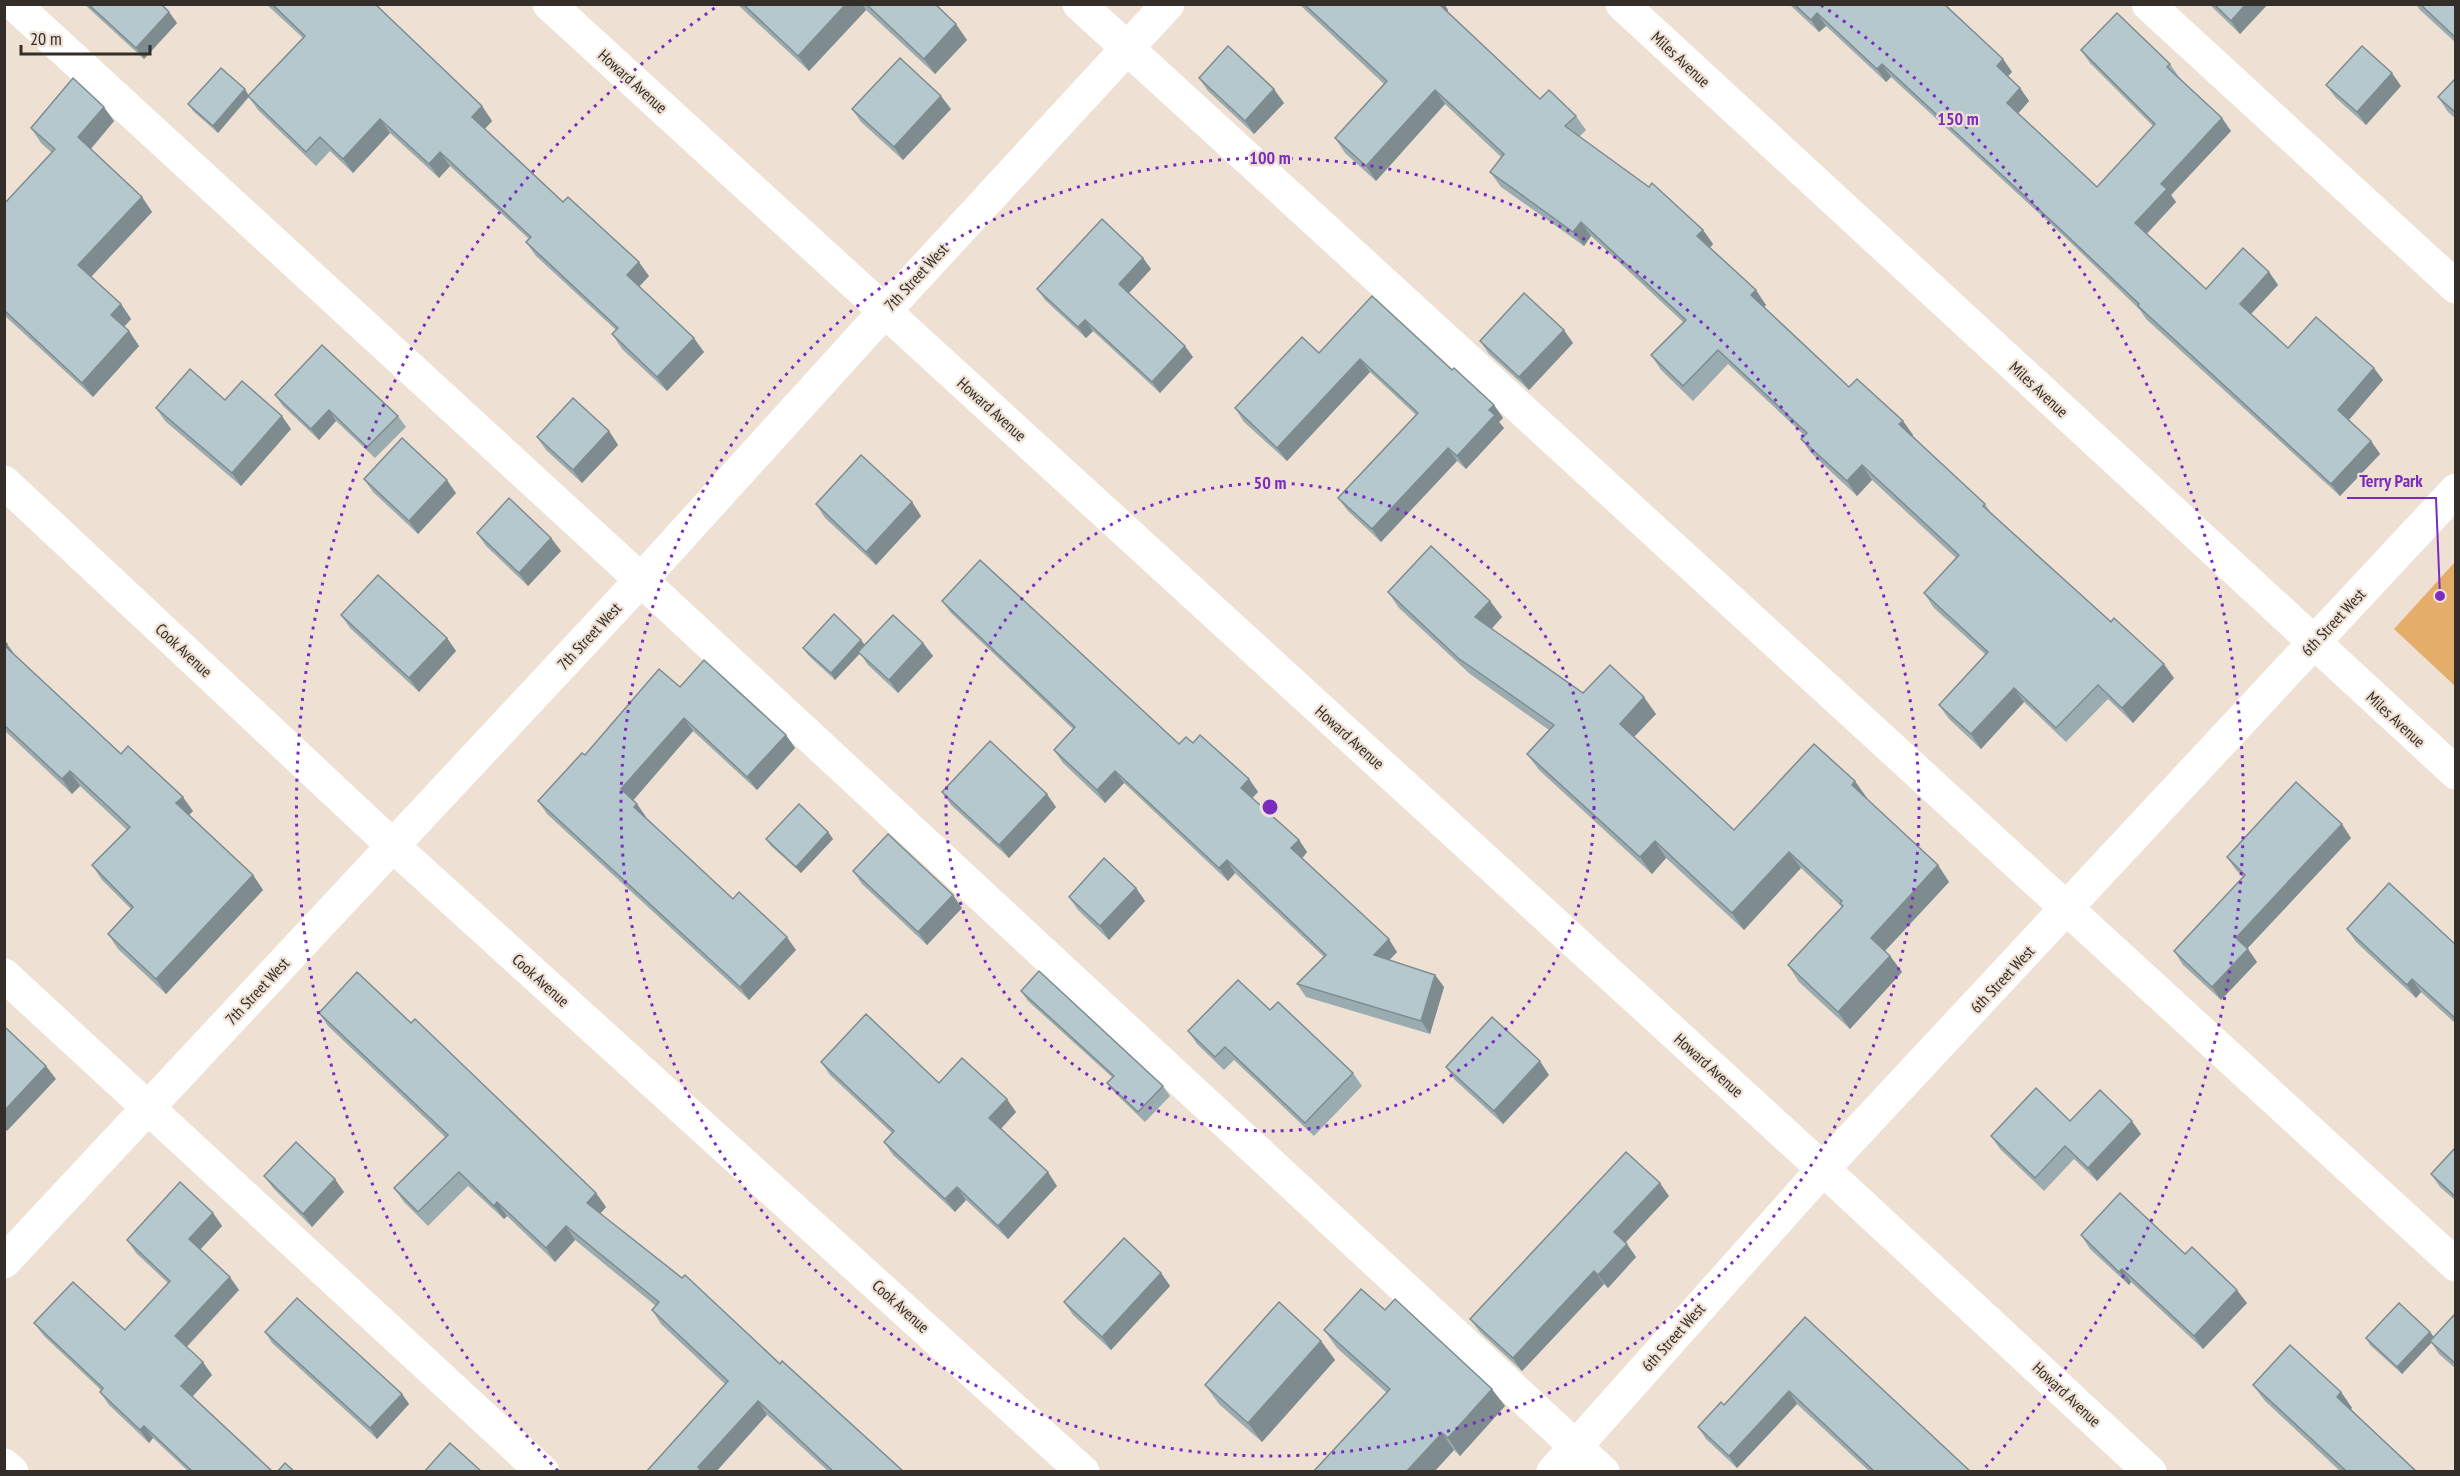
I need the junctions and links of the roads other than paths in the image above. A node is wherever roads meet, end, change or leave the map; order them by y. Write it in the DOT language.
graph roads {
  1 [pos="14,4"];
  2 [pos="549,4"];
  3 [pos="1079,4"];
  4 [pos="1167,4"];
  5 [pos="1622,4"];
  6 [pos="2148,4"];
  7 [pos="1127,49"];
  8 [pos="2456,287"];
  9 [pos="885,311"];
  10 [pos="4,482"];
  11 [pos="2456,490"];
  12 [pos="641,580"];
  13 [pos="2314,643"];
  14 [pos="2456,773"];
  15 [pos="392,844"];
  16 [pos="2068,908"];
  17 [pos="4,975"];
  18 [pos="149,1109"];
  19 [pos="1823,1169"];
  20 [pos="4,1263"];
  21 [pos="2456,1264"];
  22 [pos="1576,1446"];
  23 [pos="4,1465"];
  24 [pos="12,1472"];
  25 [pos="543,1472"];
  26 [pos="1083,1472"];
  27 [pos="1553,1472"];
  28 [pos="1603,1472"];
  29 [pos="2150,1472"];
  1 -- 12 [label="street"];
  2 -- 9 [label="street, Howard Avenue"];
  3 -- 7 [label="street"];
  4 -- 7 [label="street, 7th Street West"];
  5 -- 13 [label="street, Miles Avenue"];
  6 -- 8 [label="street"];
  7 -- 9 [label="street, 7th Street West"];
  7 -- 16 [label="street"];
  9 -- 12 [label="street, 7th Street West"];
  9 -- 19 [label="street, Howard Avenue"];
  10 -- 15 [label="street, Cook Avenue"];
  11 -- 13 [label="street, 6th Street West"];
  12 -- 15 [label="street, 7th Street West"];
  12 -- 22 [label="street"];
  13 -- 14 [label="street, Miles Avenue"];
  13 -- 16 [label="street, 6th Street West"];
  15 -- 18 [label="street, 7th Street West"];
  15 -- 26 [label="street, Cook Avenue"];
  16 -- 19 [label="street, 6th Street West"];
  16 -- 21 [label="street"];
  17 -- 18 [label="street"];
  18 -- 20 [label="street, 7th Street West"];
  18 -- 25 [label="street"];
  19 -- 22 [label="street, 6th Street West"];
  19 -- 29 [label="street, Howard Avenue"];
  22 -- 27 [label="street, 6th Street West"];
  22 -- 28 [label="street"];
  23 -- 24 [label="street"];
}
